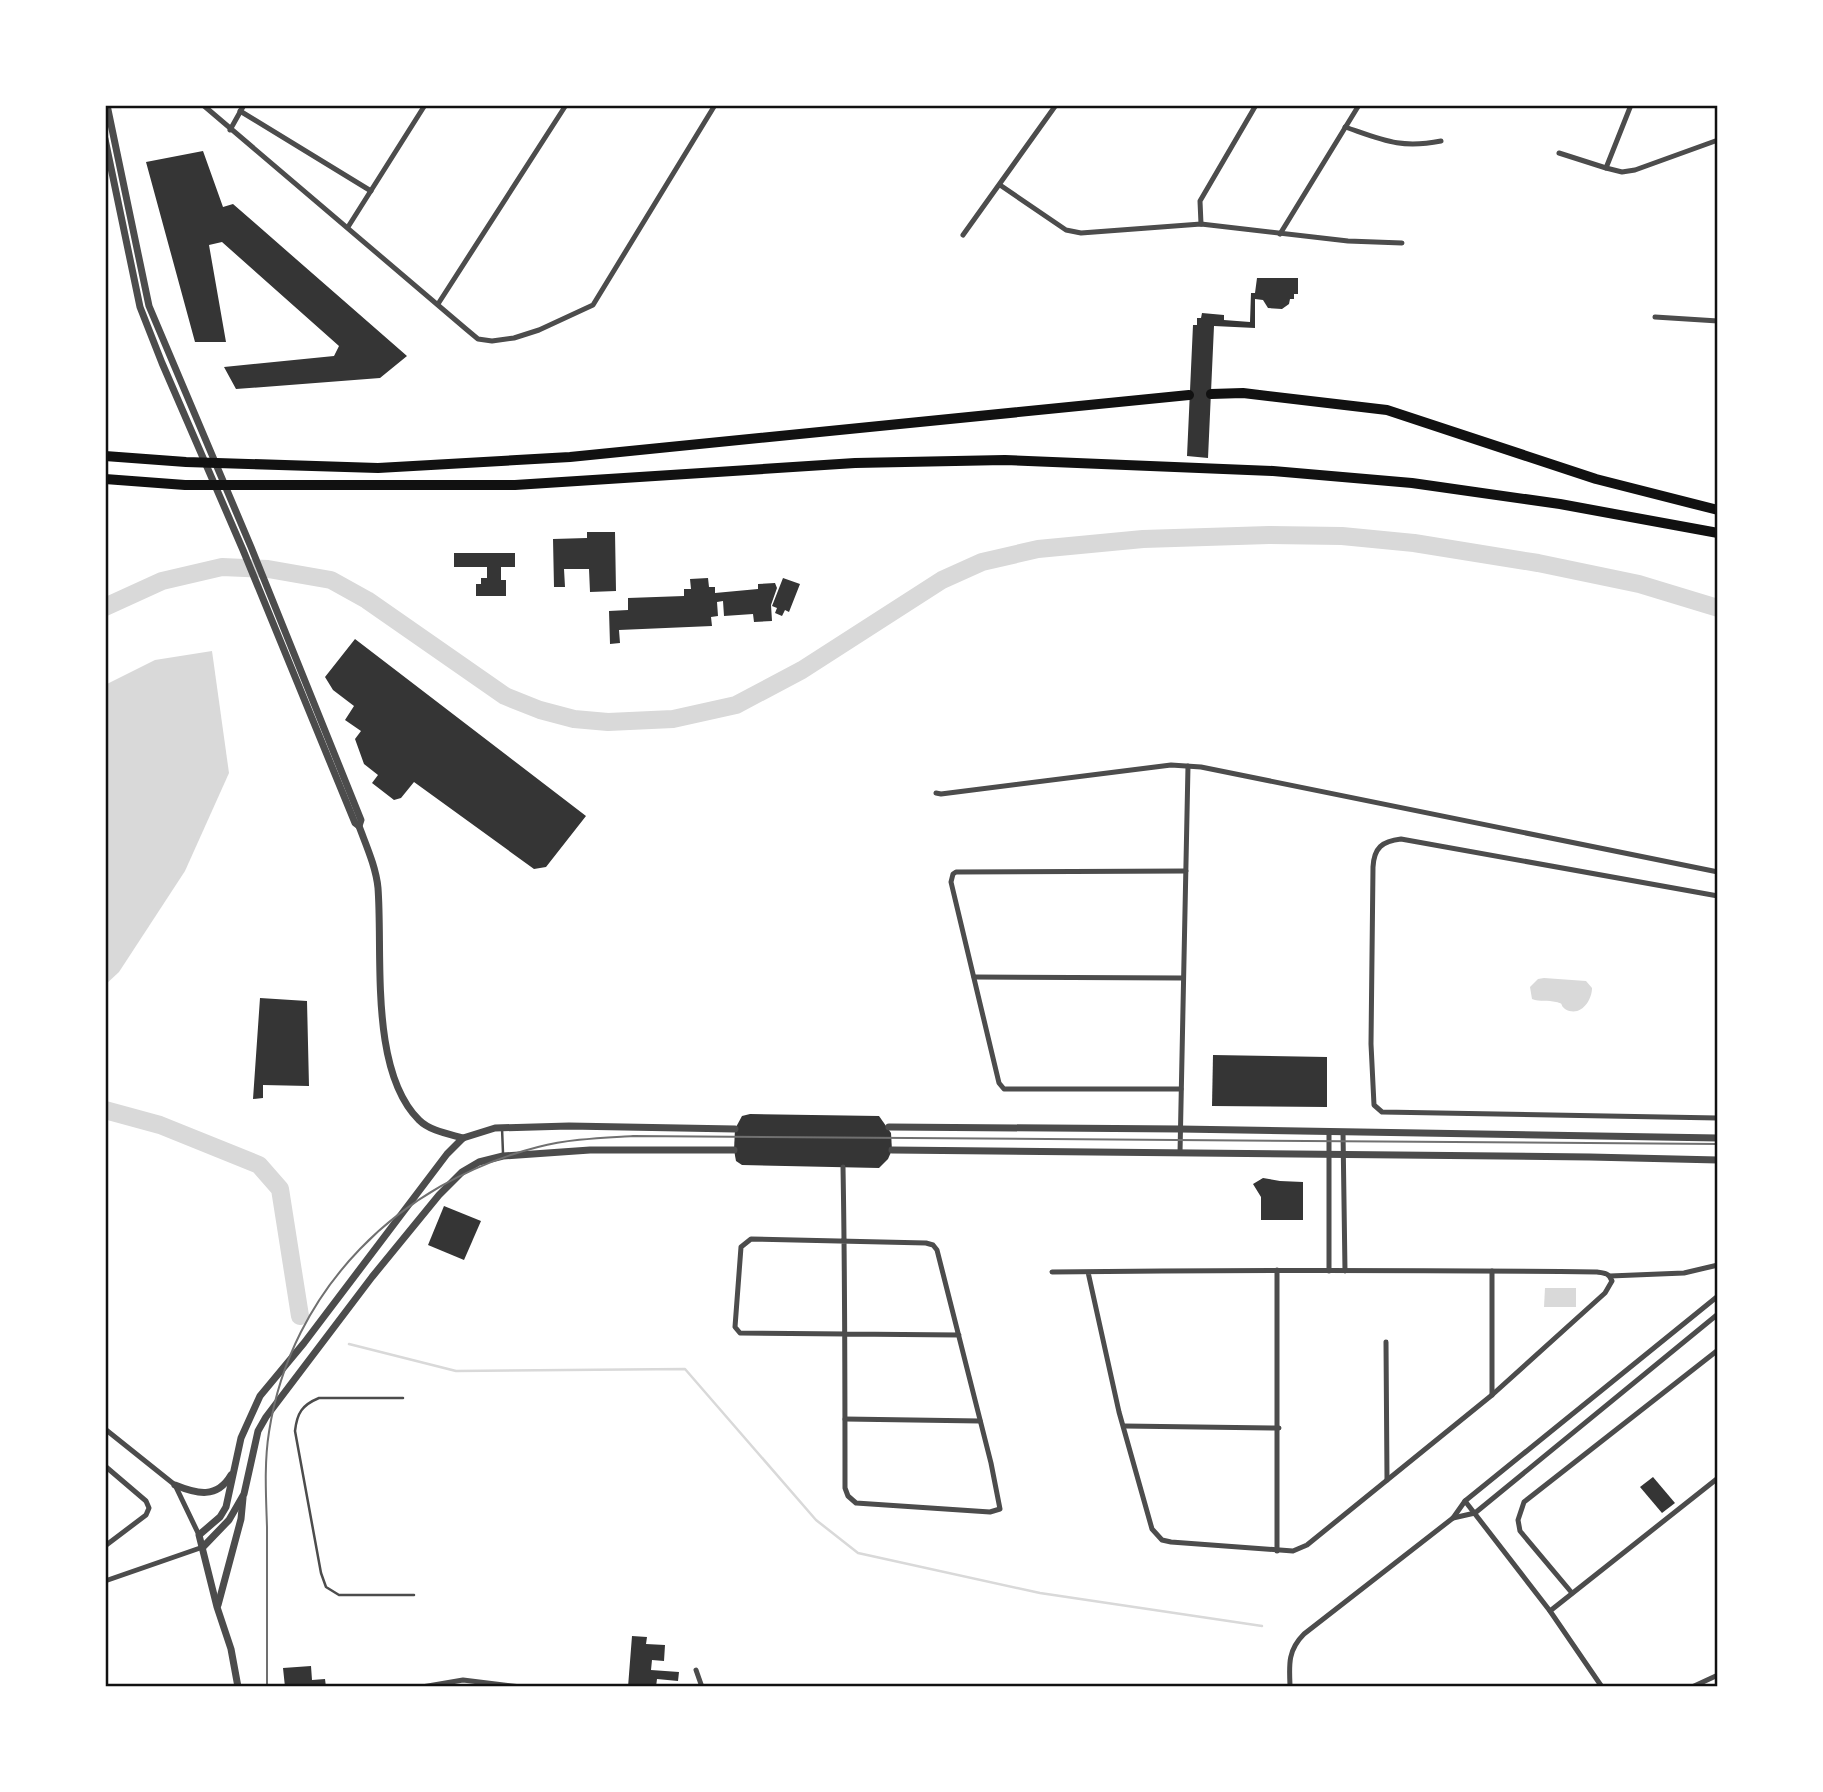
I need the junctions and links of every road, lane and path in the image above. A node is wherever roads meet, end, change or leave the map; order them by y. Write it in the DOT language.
graph roads {
  1 [pos="107,105"];
  2 [pos="203,105"];
  3 [pos="566,105"];
  4 [pos="715,105"];
  5 [pos="1056,105"];
  6 [pos="1255,105"];
  7 [pos="1359,105"];
  8 [pos="1631,105"];
  9 [pos="422,106"];
  10 [pos="242,108"];
  11 [pos="1345,127"];
  12 [pos="230,130"];
  13 [pos="105,139"];
  14 [pos="1718,140"];
  15 [pos="1441,141"];
  16 [pos="1559,153"];
  17 [pos="1606,168"];
  18 [pos="1000,185"];
  19 [pos="371,191"];
  20 [pos="129,210"];
  21 [pos="120,211"];
  22 [pos="1201,224"];
  23 [pos="348,227"];
  24 [pos="1280,233"];
  25 [pos="963,234"];
  26 [pos="1402,243"];
  27 [pos="438,304"];
  28 [pos="1655,317"];
  29 [pos="1718,321"];
  30 [pos="169,370"];
  31 [pos="1189,394"];
  32 [pos="1212,394"];
  33 [pos="105,457"];
  34 [pos="105,479"];
  35 [pos="1718,510"];
  36 [pos="1718,533"];
  37 [pos="1188,766"];
  38 [pos="936,793"];
  39 [pos="1186,871"];
  40 [pos="1718,872"];
  41 [pos="1718,896"];
  42 [pos="974,977"];
  43 [pos="1183,978"];
  44 [pos="1181,1089"];
  45 [pos="1718,1118"];
  46 [pos="502,1128"];
  47 [pos="888,1128"];
  48 [pos="735,1129"];
  49 [pos="1180,1129"];
  50 [pos="1329,1132"];
  51 [pos="1343,1132"];
  52 [pos="463,1138"];
  53 [pos="1718,1138"];
  54 [pos="734,1150"];
  55 [pos="892,1150"];
  56 [pos="1180,1153"];
  57 [pos="1329,1155"];
  58 [pos="1344,1155"];
  59 [pos="503,1156"];
  60 [pos="1718,1160"];
  61 [pos="843,1167"];
  62 [pos="844,1241"];
  63 [pos="1718,1265"];
  64 [pos="1278,1270"];
  65 [pos="1329,1271"];
  66 [pos="1345,1271"];
  67 [pos="1492,1271"];
  68 [pos="1052,1272"];
  69 [pos="1088,1272"];
  70 [pos="1611,1279"];
  71 [pos="1718,1296"];
  72 [pos="1718,1314"];
  73 [pos="844,1334"];
  74 [pos="959,1335"];
  75 [pos="1386,1342"];
  76 [pos="1718,1350"];
  77 [pos="1492,1395"];
  78 [pos="403,1398"];
  79 [pos="845,1419"];
  80 [pos="980,1421"];
  81 [pos="1124,1426"];
  82 [pos="105,1429"];
  83 [pos="1279,1429"];
  84 [pos="105,1466"];
  85 [pos="234,1469"];
  86 [pos="1718,1478"];
  87 [pos="1387,1480"];
  88 [pos="175,1485"];
  89 [pos="244,1494"];
  90 [pos="1465,1501"];
  91 [pos="1475,1513"];
  92 [pos="1453,1518"];
  93 [pos="199,1535"];
  94 [pos="105,1546"];
  95 [pos="204,1547"];
  96 [pos="1277,1551"];
  97 [pos="105,1581"];
  98 [pos="1572,1593"];
  99 [pos="414,1595"];
  100 [pos="217,1607"];
  101 [pos="1550,1611"];
  102 [pos="696,1670"];
  103 [pos="1718,1675"];
  104 [pos="466,1680"];
  105 [pos="1290,1685"];
  106 [pos="238,1687"];
  107 [pos="422,1687"];
  108 [pos="477,1687"];
  109 [pos="521,1687"];
  110 [pos="702,1687"];
  111 [pos="1602,1687"];
  112 [pos="1692,1687"];
  1 -- 20 [label="street"];
  2 -- 12 [label="street"];
  3 -- 27 [label="street"];
  4 -- 27 [label="street"];
  5 -- 18 [label="street"];
  6 -- 22 [label="street"];
  7 -- 11 [label="street"];
  8 -- 17 [label="street"];
  9 -- 19 [label="street"];
  10 -- 12 [label="street"];
  10 -- 19 [label="street"];
  11 -- 15 [label="street"];
  11 -- 24 [label="street"];
  12 -- 23 [label="street"];
  13 -- 21 [label="street"];
  14 -- 17 [label="street"];
  16 -- 17 [label="street"];
  18 -- 22 [label="street"];
  18 -- 25 [label="street"];
  19 -- 23 [label="street"];
  20 -- 21 [label="street"];
  20 -- 30 [label="street"];
  21 -- 30 [label="street"];
  22 -- 24 [label="street"];
  23 -- 27 [label="street"];
  24 -- 26 [label="street"];
  28 -- 29 [label="street"];
  30 -- 52 [label="street"];
  31 -- 33 [label="highway"];
  32 -- 35 [label="highway"];
  34 -- 36 [label="highway"];
  37 -- 38 [label="street"];
  37 -- 39 [label="street"];
  37 -- 40 [label="street"];
  39 -- 42 [label="street"];
  39 -- 43 [label="street"];
  41 -- 45 [label="street"];
  42 -- 43 [label="street"];
  42 -- 44 [label="street"];
  43 -- 44 [label="street"];
  44 -- 49 [label="street"];
  46 -- 48 [label="street"];
  46 -- 52 [label="street"];
  46 -- 59 [label="lane"];
  47 -- 49 [label="street"];
  49 -- 50 [label="street"];
  49 -- 56 [label="street"];
  50 -- 51 [label="street"];
  50 -- 57 [label="street"];
  51 -- 53 [label="street"];
  51 -- 58 [label="street"];
  52 -- 85 [label="street"];
  54 -- 59 [label="street"];
  55 -- 56 [label="street"];
  56 -- 57 [label="street"];
  57 -- 58 [label="street"];
  57 -- 65 [label="street"];
  58 -- 60 [label="street"];
  58 -- 66 [label="street"];
  59 -- 89 [label="street"];
  61 -- 62 [label="street"];
  62 -- 73 [label="street"];
  62 -- 73 [label="street"];
  62 -- 74 [label="street"];
  63 -- 70 [label="street"];
  64 -- 65 [label="street"];
  64 -- 69 [label="street"];
  64 -- 83 [label="street"];
  65 -- 66 [label="street"];
  66 -- 67 [label="street"];
  67 -- 70 [label="street"];
  67 -- 77 [label="street"];
  68 -- 69 [label="street"];
  69 -- 81 [label="street"];
  70 -- 77 [label="street"];
  71 -- 90 [label="street"];
  72 -- 91 [label="street"];
  73 -- 74 [label="street"];
  73 -- 79 [label="street"];
  74 -- 80 [label="street"];
  75 -- 87 [label="street"];
  76 -- 98 [label="street"];
  77 -- 87 [label="street"];
  78 -- 99 [label="lane"];
  79 -- 80 [label="street"];
  79 -- 80 [label="street"];
  81 -- 83 [label="street"];
  81 -- 96 [label="street"];
  82 -- 88 [label="street"];
  83 -- 96 [label="street"];
  84 -- 94 [label="street"];
  85 -- 88 [label="street"];
  85 -- 93 [label="street"];
  86 -- 98 [label="street"];
  87 -- 96 [label="street"];
  88 -- 93 [label="street"];
  89 -- 95 [label="street"];
  89 -- 100 [label="street"];
  90 -- 91 [label="street"];
  90 -- 92 [label="street"];
  91 -- 92 [label="street"];
  91 -- 101 [label="street"];
  92 -- 105 [label="street"];
  93 -- 95 [label="street"];
  95 -- 97 [label="street"];
  95 -- 100 [label="street"];
  98 -- 101 [label="street"];
  100 -- 106 [label="street"];
  101 -- 111 [label="street"];
  102 -- 110 [label="street"];
  103 -- 112 [label="street"];
  104 -- 107 [label="street"];
  104 -- 108 [label="street"];
  104 -- 109 [label="street"];
}
